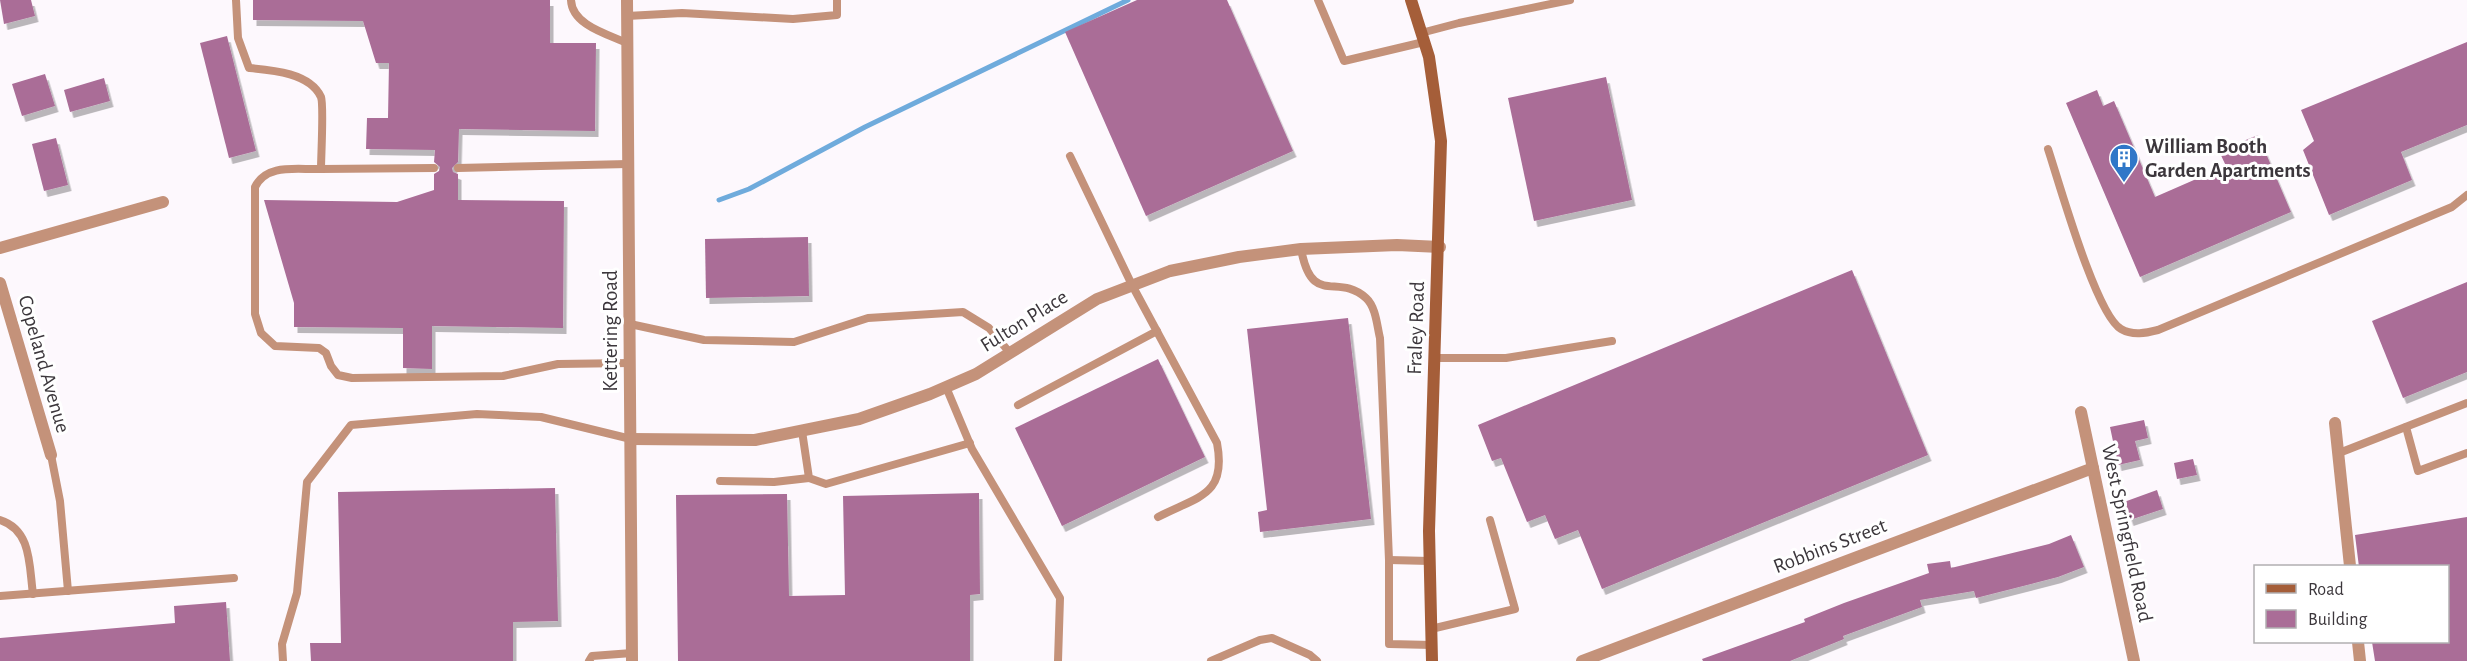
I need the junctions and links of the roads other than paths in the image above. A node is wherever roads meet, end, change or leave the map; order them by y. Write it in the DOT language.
graph roads {
  1 [pos="236,0"];
  2 [pos="571,0"];
  3 [pos="627,0"];
  4 [pos="837,0"];
  5 [pos="1318,0"];
  6 [pos="1412,0"];
  7 [pos="1570,0"];
  8 [pos="627,16"];
  9 [pos="1423,38"];
  10 [pos="627,43"];
  11 [pos="2049,149"];
  12 [pos="1070,156"];
  13 [pos="628,164"];
  14 [pos="434,168"];
  15 [pos="458,168"];
  16 [pos="321,169"];
  17 [pos="2467,195"];
  18 [pos="163,202"];
  19 [pos="1440,247"];
  20 [pos="0,248"];
  21 [pos="1301,249"];
  22 [pos="0,283"];
  23 [pos="1132,285"];
  24 [pos="630,324"];
  25 [pos="1157,331"];
  26 [pos="1612,341"];
  27 [pos="1010,353"];
  28 [pos="1434,358"];
  29 [pos="630,363"];
  30 [pos="946,387"];
  31 [pos="2467,403"];
  32 [pos="1018,405"];
  33 [pos="2081,412"];
  34 [pos="2336,423"];
  35 [pos="2406,427"];
  36 [pos="802,430"];
  37 [pos="631,439"];
  38 [pos="970,443"];
  39 [pos="2338,453"];
  40 [pos="2467,453"];
  41 [pos="51,456"];
  42 [pos="2093,468"];
  43 [pos="809,478"];
  44 [pos="720,481"];
  45 [pos="1158,517"];
  46 [pos="0,520"];
  47 [pos="1490,520"];
  48 [pos="1389,560"];
  49 [pos="1430,561"];
  50 [pos="2350,565"];
  51 [pos="234,578"];
  52 [pos="69,591"];
  53 [pos="33,594"];
  54 [pos="0,596"];
  55 [pos="1431,629"];
  56 [pos="2358,643"];
  57 [pos="1432,645"];
  58 [pos="632,657"];
  59 [pos="283,661"];
  60 [pos="589,661"];
  61 [pos="1058,661"];
  62 [pos="1211,661"];
  63 [pos="1317,661"];
  64 [pos="1432,661"];
  65 [pos="1582,661"];
  66 [pos="2134,661"];
  67 [pos="2360,661"];
  1 -- 16 [label="lane"];
  2 -- 10 [label="lane"];
  3 -- 8 [label="street, Kettering Road"];
  4 -- 8 [label="lane"];
  5 -- 9 [label="lane"];
  6 -- 9 [label="street, Fraley Road"];
  7 -- 9 [label="lane"];
  8 -- 10 [label="street, Kettering Road"];
  9 -- 19 [label="street, Fraley Road"];
  10 -- 13 [label="street, Kettering Road"];
  11 -- 17 [label="lane"];
  12 -- 23 [label="lane"];
  13 -- 15 [label="lane"];
  13 -- 24 [label="street, Kettering Road"];
  14 -- 16 [label="lane"];
  16 -- 29 [label="lane"];
  18 -- 20 [label="street"];
  19 -- 21 [label="street, Fulton Place"];
  19 -- 28 [label="street, Fraley Road"];
  21 -- 23 [label="street, Fulton Place"];
  21 -- 48 [label="lane"];
  22 -- 41 [label="street, Copeland Avenue"];
  23 -- 25 [label="lane"];
  23 -- 27 [label="street, Fulton Place"];
  24 -- 27 [label="lane"];
  24 -- 29 [label="street, Kettering Road"];
  25 -- 32 [label="lane"];
  25 -- 45 [label="lane"];
  26 -- 28 [label="lane"];
  27 -- 30 [label="street, Fulton Place"];
  28 -- 49 [label="street, Fraley Road"];
  29 -- 37 [label="street, Kettering Road"];
  30 -- 36 [label="street, Fulton Place"];
  30 -- 38 [label="lane"];
  31 -- 35 [label="lane"];
  33 -- 42 [label="street, West Springfield Road"];
  34 -- 39 [label="street"];
  35 -- 39 [label="lane"];
  35 -- 40 [label="lane"];
  36 -- 37 [label="street, Fulton Place"];
  36 -- 43 [label="lane"];
  37 -- 58 [label="street, Kettering Road"];
  37 -- 59 [label="lane"];
  38 -- 43 [label="lane"];
  38 -- 61 [label="lane"];
  39 -- 50 [label="street"];
  41 -- 52 [label="lane"];
  42 -- 65 [label="street, Robbins Street"];
  42 -- 66 [label="street, West Springfield Road"];
  43 -- 44 [label="lane"];
  46 -- 53 [label="lane"];
  47 -- 55 [label="lane"];
  48 -- 49 [label="lane"];
  48 -- 57 [label="lane"];
  49 -- 55 [label="street, Fraley Road"];
  51 -- 52 [label="lane"];
  52 -- 53 [label="lane"];
  53 -- 54 [label="lane"];
  55 -- 57 [label="street, Fraley Road"];
  56 -- 67 [label="street"];
  57 -- 64 [label="street, Fraley Road"];
  58 -- 60 [label="lane"];
  62 -- 63 [label="lane"];
}
